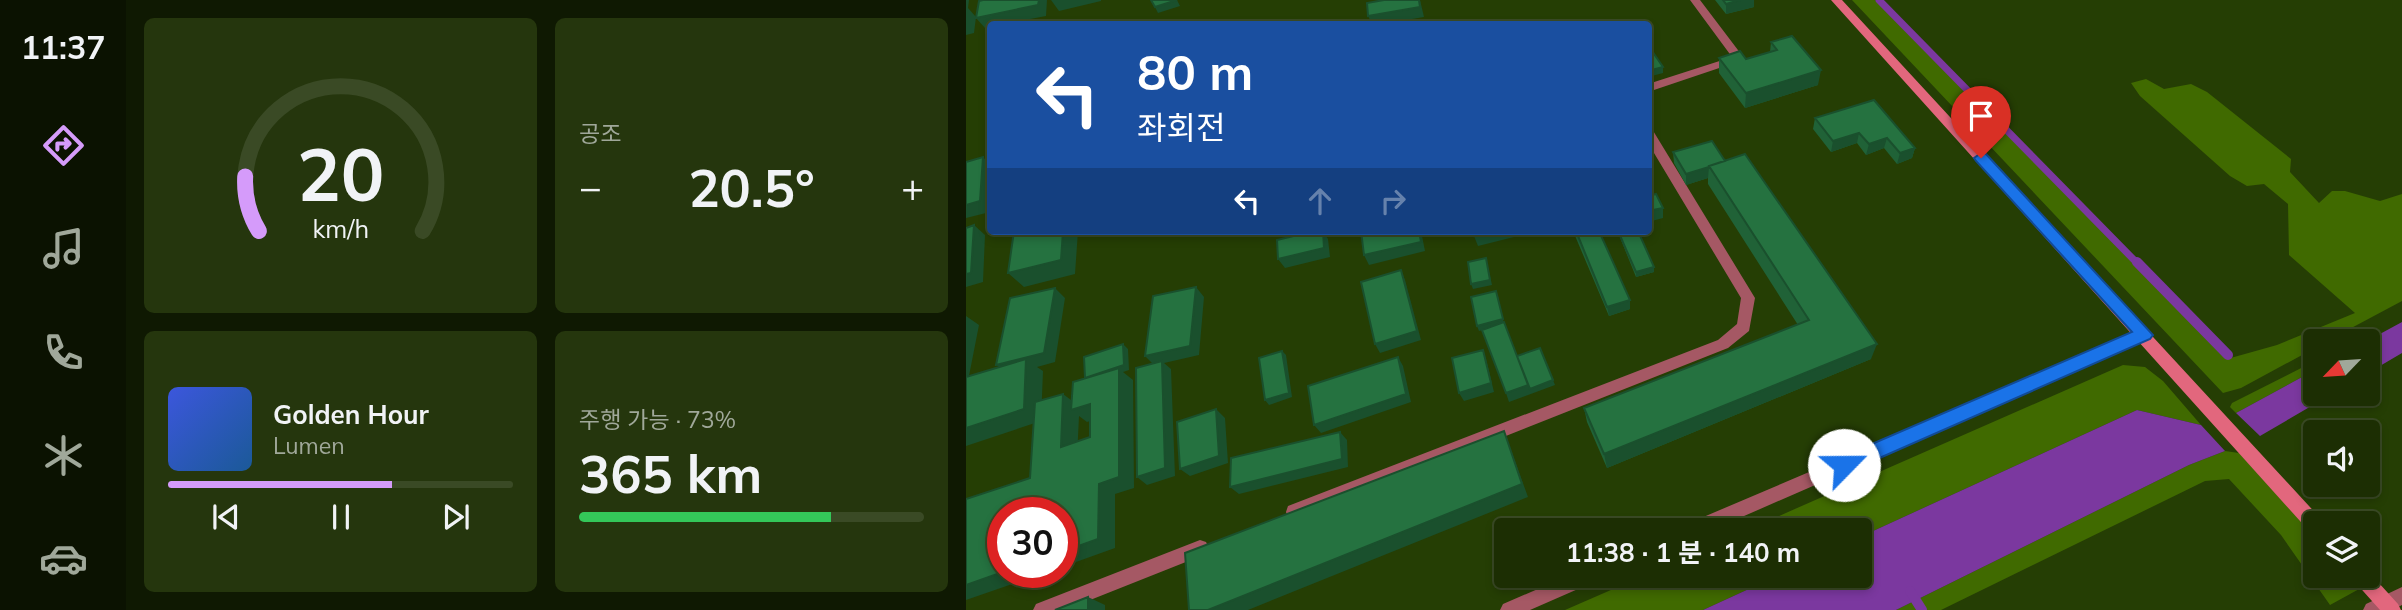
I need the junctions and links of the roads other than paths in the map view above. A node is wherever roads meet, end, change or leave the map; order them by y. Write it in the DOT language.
graph roads {
  1 [pos="1695,0"];
  2 [pos="1836,0"];
  3 [pos="1652,87"];
  4 [pos="1652,139"];
  5 [pos="2145,335"];
  6 [pos="2303,512"];
  7 [pos="1721,518"];
  8 [pos="1273,520"];
  9 [pos="1222,540"];
  10 [pos="1560,588"];
  11 [pos="2372,588"];
  12 [pos="2388,605"];
  13 [pos="1042,610"];
  14 [pos="1510,610"];
  1 -- 3 [label="street"];
  2 -- 5 [label="main road"];
  4 -- 8 [label="street"];
  5 -- 6 [label="main road"];
  5 -- 7 [label="street"];
  9 -- 13 [label="street"];
  10 -- 14 [label="street"];
  11 -- 12 [label="main road"];
}
